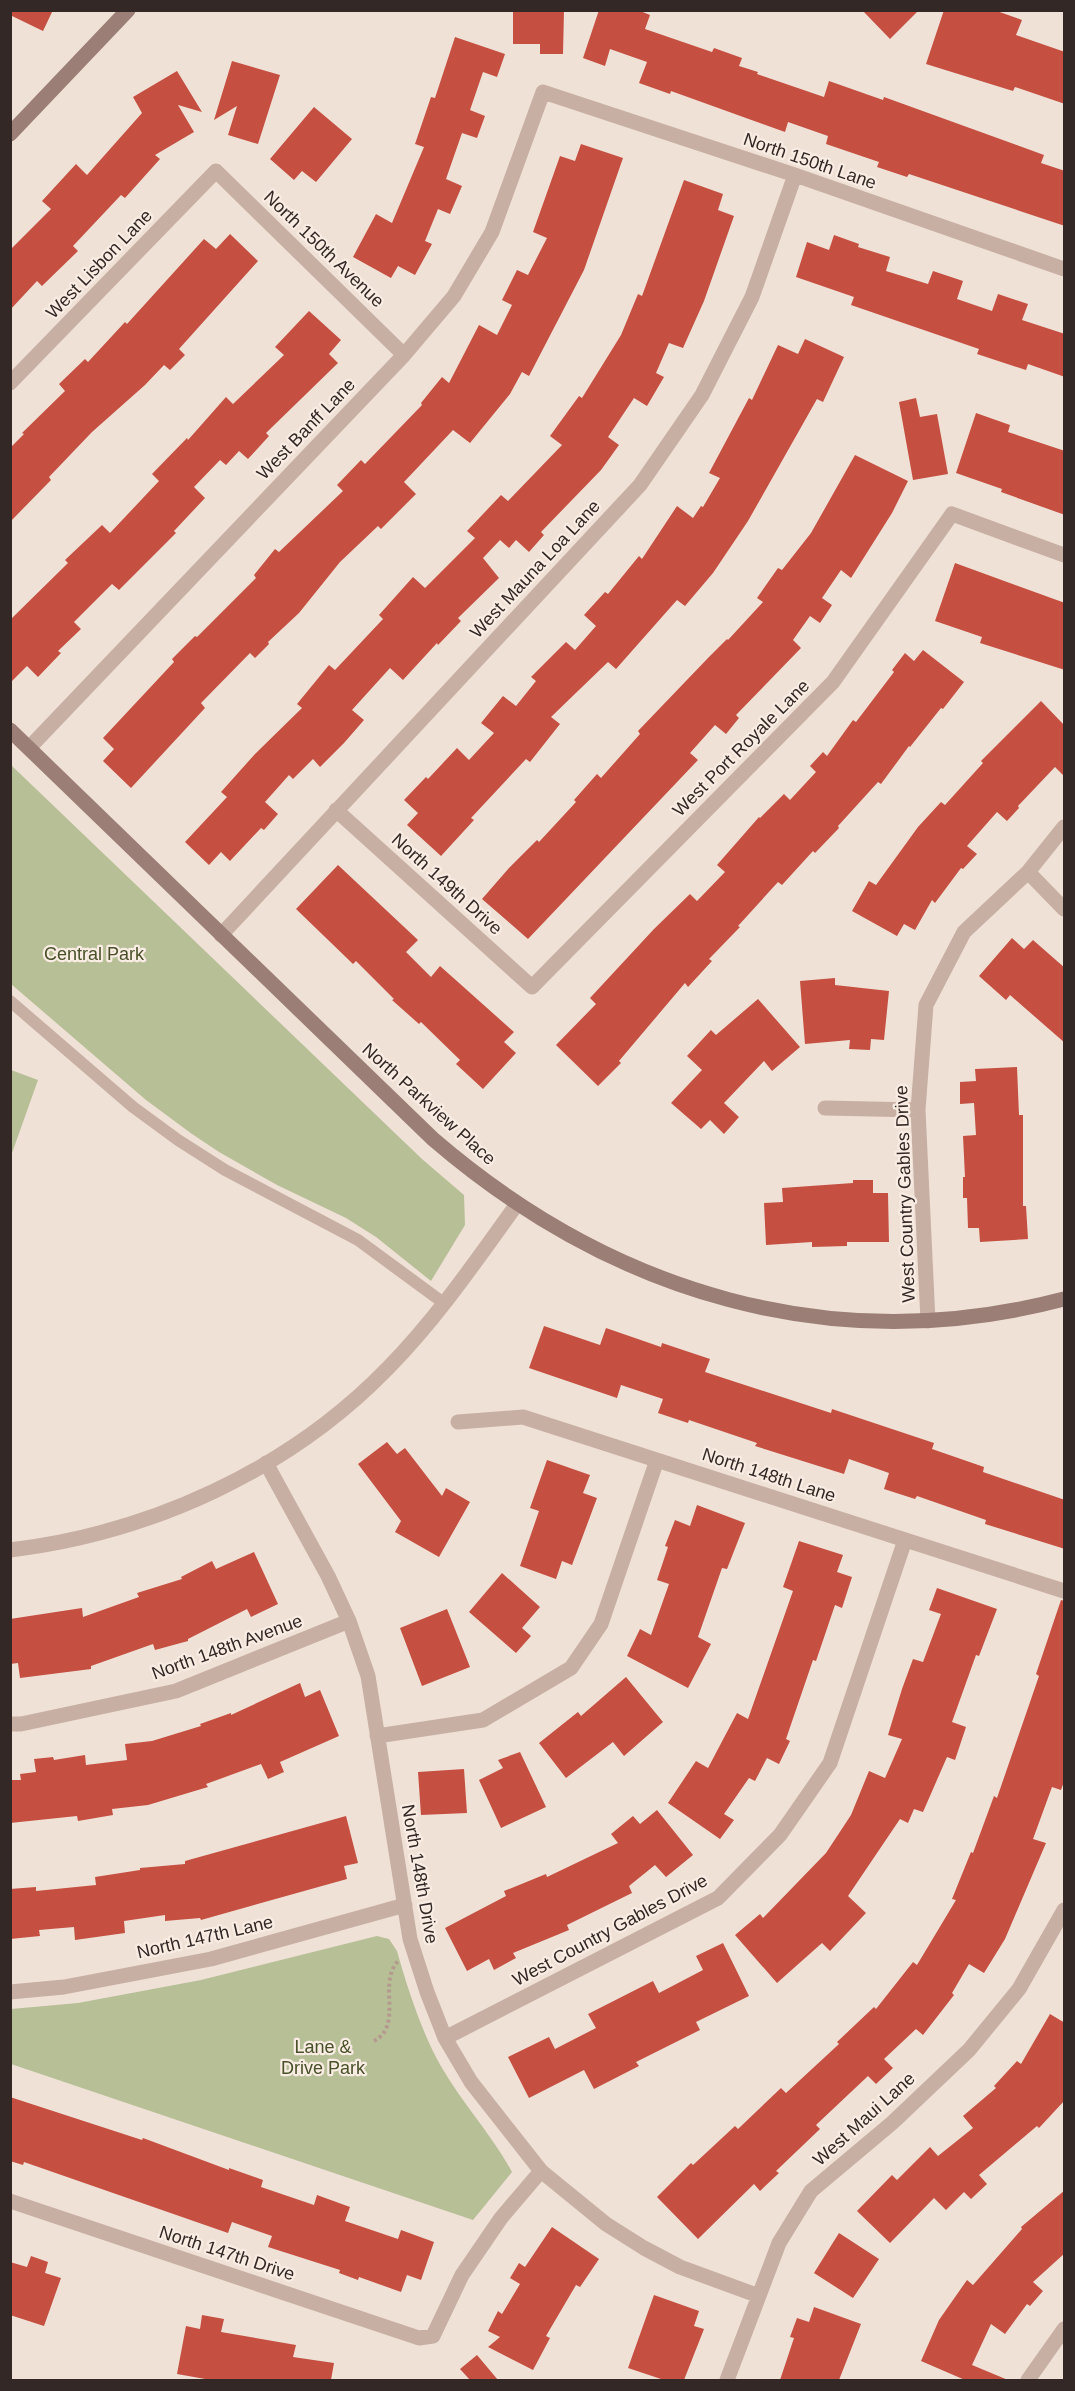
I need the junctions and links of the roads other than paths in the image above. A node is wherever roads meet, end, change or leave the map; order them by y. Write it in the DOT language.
graph roads {
  1 [pos="128,10"];
  2 [pos="543,92"];
  3 [pos="10,134"];
  4 [pos="216,171"];
  5 [pos="795,175"];
  6 [pos="1065,269"];
  7 [pos="404,355"];
  8 [pos="10,383"];
  9 [pos="1065,555"];
  10 [pos="10,730"];
  11 [pos="29,748"];
  12 [pos="336,810"];
  13 [pos="1065,826"];
  14 [pos="1028,872"];
  15 [pos="1065,909"];
  16 [pos="221,935"];
  17 [pos="532,987"];
  18 [pos="10,1001"];
  19 [pos="825,1108"];
  20 [pos="918,1110"];
  21 [pos="517,1204"];
  22 [pos="1065,1299"];
  23 [pos="445,1304"];
  24 [pos="928,1321"];
  25 [pos="458,1422"];
  26 [pos="657,1460"];
  27 [pos="266,1463"];
  28 [pos="905,1540"];
  29 [pos="10,1550"];
  30 [pos="1065,1591"];
  31 [pos="350,1621"];
  32 [pos="10,1724"];
  33 [pos="377,1736"];
  34 [pos="405,1905"];
  35 [pos="1065,1910"];
  36 [pos="10,1992"];
  37 [pos="445,2038"];
  38 [pos="541,2171"];
  39 [pos="10,2201"];
  40 [pos="759,2296"];
  41 [pos="1065,2329"];
  42 [pos="728,2380"];
  43 [pos="1028,2380"];
  1 -- 3 [label="street"];
  2 -- 5 [label="street, North 150th Lane"];
  2 -- 7 [label="street, West Banff Lane"];
  4 -- 7 [label="street, North 150th Avenue"];
  4 -- 8 [label="street, West Lisbon Lane"];
  5 -- 6 [label="street, North 150th Lane"];
  5 -- 12 [label="street, West Mauna Loa Lane"];
  7 -- 11 [label="street, West Banff Lane"];
  9 -- 17 [label="street, West Port Royale Lane"];
  10 -- 11 [label="street, North Parkview Place"];
  11 -- 16 [label="street, North Parkview Place"];
  12 -- 16 [label="street, West Mauna Loa Lane"];
  12 -- 17 [label="street, North 149th Drive"];
  13 -- 14 [label="street, West Country Gables Drive"];
  14 -- 15 [label="street"];
  14 -- 20 [label="street, West Country Gables Drive"];
  16 -- 21 [label="street, North Parkview Place"];
  18 -- 23 [label="lane"];
  19 -- 20 [label="street"];
  20 -- 24 [label="street, West Country Gables Drive"];
  21 -- 23 [label="street"];
  21 -- 24 [label="street, North Parkview Place"];
  22 -- 24 [label="street, North Parkview Place"];
  23 -- 27 [label="street"];
  25 -- 26 [label="street, North 148th Lane"];
  26 -- 28 [label="street, North 148th Lane"];
  26 -- 33 [label="street"];
  27 -- 29 [label="street"];
  27 -- 31 [label="street, North 148th Drive"];
  28 -- 30 [label="street, North 148th Lane"];
  28 -- 37 [label="street, West Country Gables Drive"];
  31 -- 32 [label="street, North 148th Avenue"];
  31 -- 33 [label="street, North 148th Drive"];
  33 -- 34 [label="street, North 148th Drive"];
  34 -- 36 [label="street, North 147th Lane"];
  34 -- 37 [label="street, North 148th Drive"];
  35 -- 40 [label="street, West Maui Lane"];
  37 -- 38 [label="street, North 148th Drive"];
  38 -- 39 [label="street, North 147th Drive"];
  38 -- 40 [label="street, North 148th Drive"];
  40 -- 42 [label="street, West Maui Lane"];
  41 -- 43 [label="street"];
}
